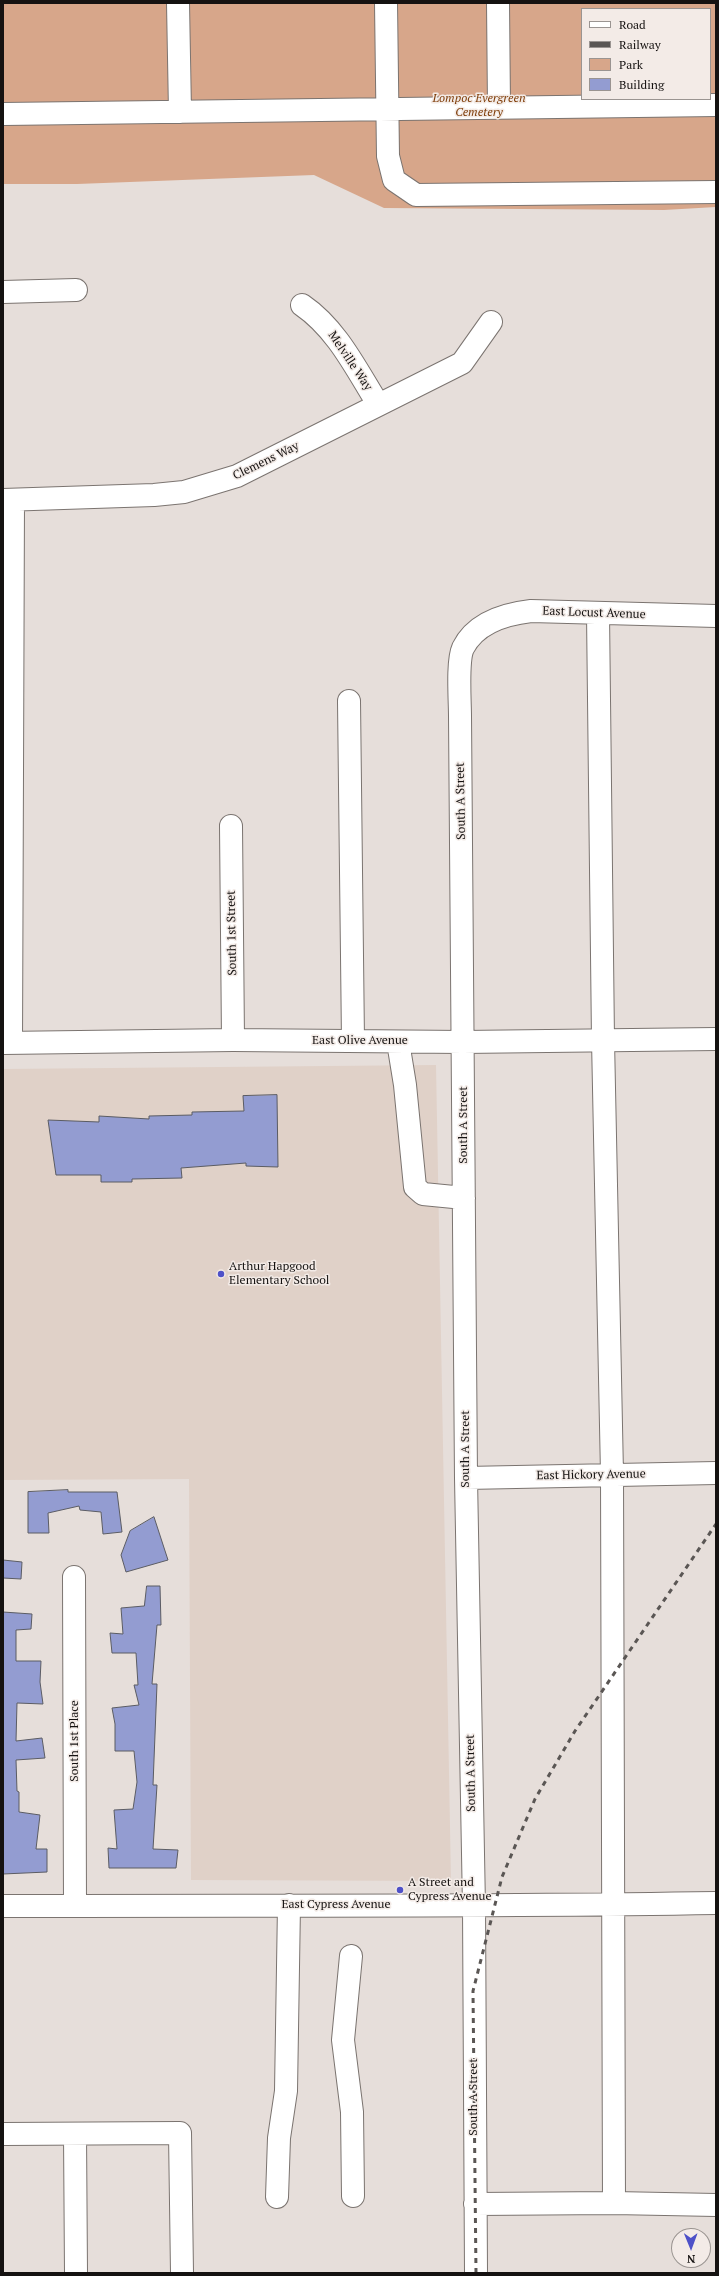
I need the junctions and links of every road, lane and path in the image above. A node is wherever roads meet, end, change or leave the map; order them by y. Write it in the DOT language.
graph roads {
  1 [pos="178,3"];
  2 [pos="386,3"];
  3 [pos="498,3"];
  4 [pos="716,105"];
  5 [pos="499,106"];
  6 [pos="387,110"];
  7 [pos="180,112"];
  8 [pos="3,114"];
  9 [pos="716,192"];
  10 [pos="76,290"];
  11 [pos="3,292"];
  12 [pos="302,305"];
  13 [pos="491,322"];
  14 [pos="378,404"];
  15 [pos="8,500"];
  16 [pos="598,614"];
  17 [pos="716,616"];
  18 [pos="477,631"];
  19 [pos="349,701"];
  20 [pos="231,826"];
  21 [pos="716,1039"];
  22 [pos="233,1040"];
  23 [pos="603,1040"];
  24 [pos="353,1041"];
  25 [pos="398,1042"];
  26 [pos="463,1042"];
  27 [pos="7,1043"];
  28 [pos="464,1198"];
  29 [pos="716,1473"];
  30 [pos="612,1474"];
  31 [pos="466,1478"];
  32 [pos="74,1577"];
  33 [pos="716,1903"];
  34 [pos="289,1905"];
  35 [pos="614,1905"];
  36 [pos="3,1906"];
  37 [pos="76,1906"];
  38 [pos="474,1907"];
  39 [pos="351,1956"];
  40 [pos="3,2134"];
  41 [pos="75,2134"];
  42 [pos="353,2196"];
  43 [pos="277,2197"];
  44 [pos="614,2203"];
  45 [pos="475,2204"];
  46 [pos="716,2205"];
  47 [pos="76,2273"];
  48 [pos="182,2273"];
  49 [pos="476,2273"];
  1 -- 7 [label="street"];
  2 -- 6 [label="street"];
  3 -- 5 [label="street"];
  4 -- 5 [label="street"];
  5 -- 6 [label="street"];
  6 -- 7 [label="street"];
  6 -- 9 [label="street"];
  7 -- 8 [label="street"];
  10 -- 11 [label="street"];
  12 -- 14 [label="street, Melville Way"];
  13 -- 14 [label="street, Clemens Way"];
  14 -- 15 [label="street, Clemens Way"];
  15 -- 27 [label="street"];
  16 -- 17 [label="street, East Locust Avenue"];
  16 -- 18 [label="street, East Locust Avenue"];
  16 -- 23 [label="street"];
  18 -- 26 [label="street, South A Street"];
  19 -- 24 [label="street"];
  20 -- 22 [label="street, South 1st Street"];
  21 -- 23 [label="street, East Olive Avenue"];
  22 -- 24 [label="street, East Olive Avenue"];
  22 -- 27 [label="street, East Olive Avenue"];
  23 -- 26 [label="street, East Olive Avenue"];
  23 -- 30 [label="street"];
  24 -- 25 [label="street, East Olive Avenue"];
  25 -- 26 [label="street, East Olive Avenue"];
  25 -- 28 [label="street"];
  26 -- 28 [label="street, South A Street"];
  28 -- 31 [label="street, South A Street"];
  29 -- 30 [label="street, East Hickory Avenue"];
  30 -- 31 [label="street, East Hickory Avenue"];
  30 -- 35 [label="street"];
  31 -- 38 [label="street, South A Street"];
  32 -- 37 [label="street, South 1st Place"];
  33 -- 35 [label="street, East Cypress Avenue"];
  34 -- 37 [label="street, East Cypress Avenue"];
  34 -- 38 [label="street, East Cypress Avenue"];
  34 -- 43 [label="street"];
  35 -- 38 [label="street, East Cypress Avenue"];
  35 -- 44 [label="street"];
  36 -- 37 [label="street, East Cypress Avenue"];
  38 -- 45 [label="street, South A Street"];
  39 -- 42 [label="street"];
  40 -- 41 [label="street"];
  41 -- 47 [label="street"];
  41 -- 48 [label="street"];
  44 -- 45 [label="street"];
  44 -- 46 [label="street"];
  45 -- 49 [label="street, South A Street"];
}
